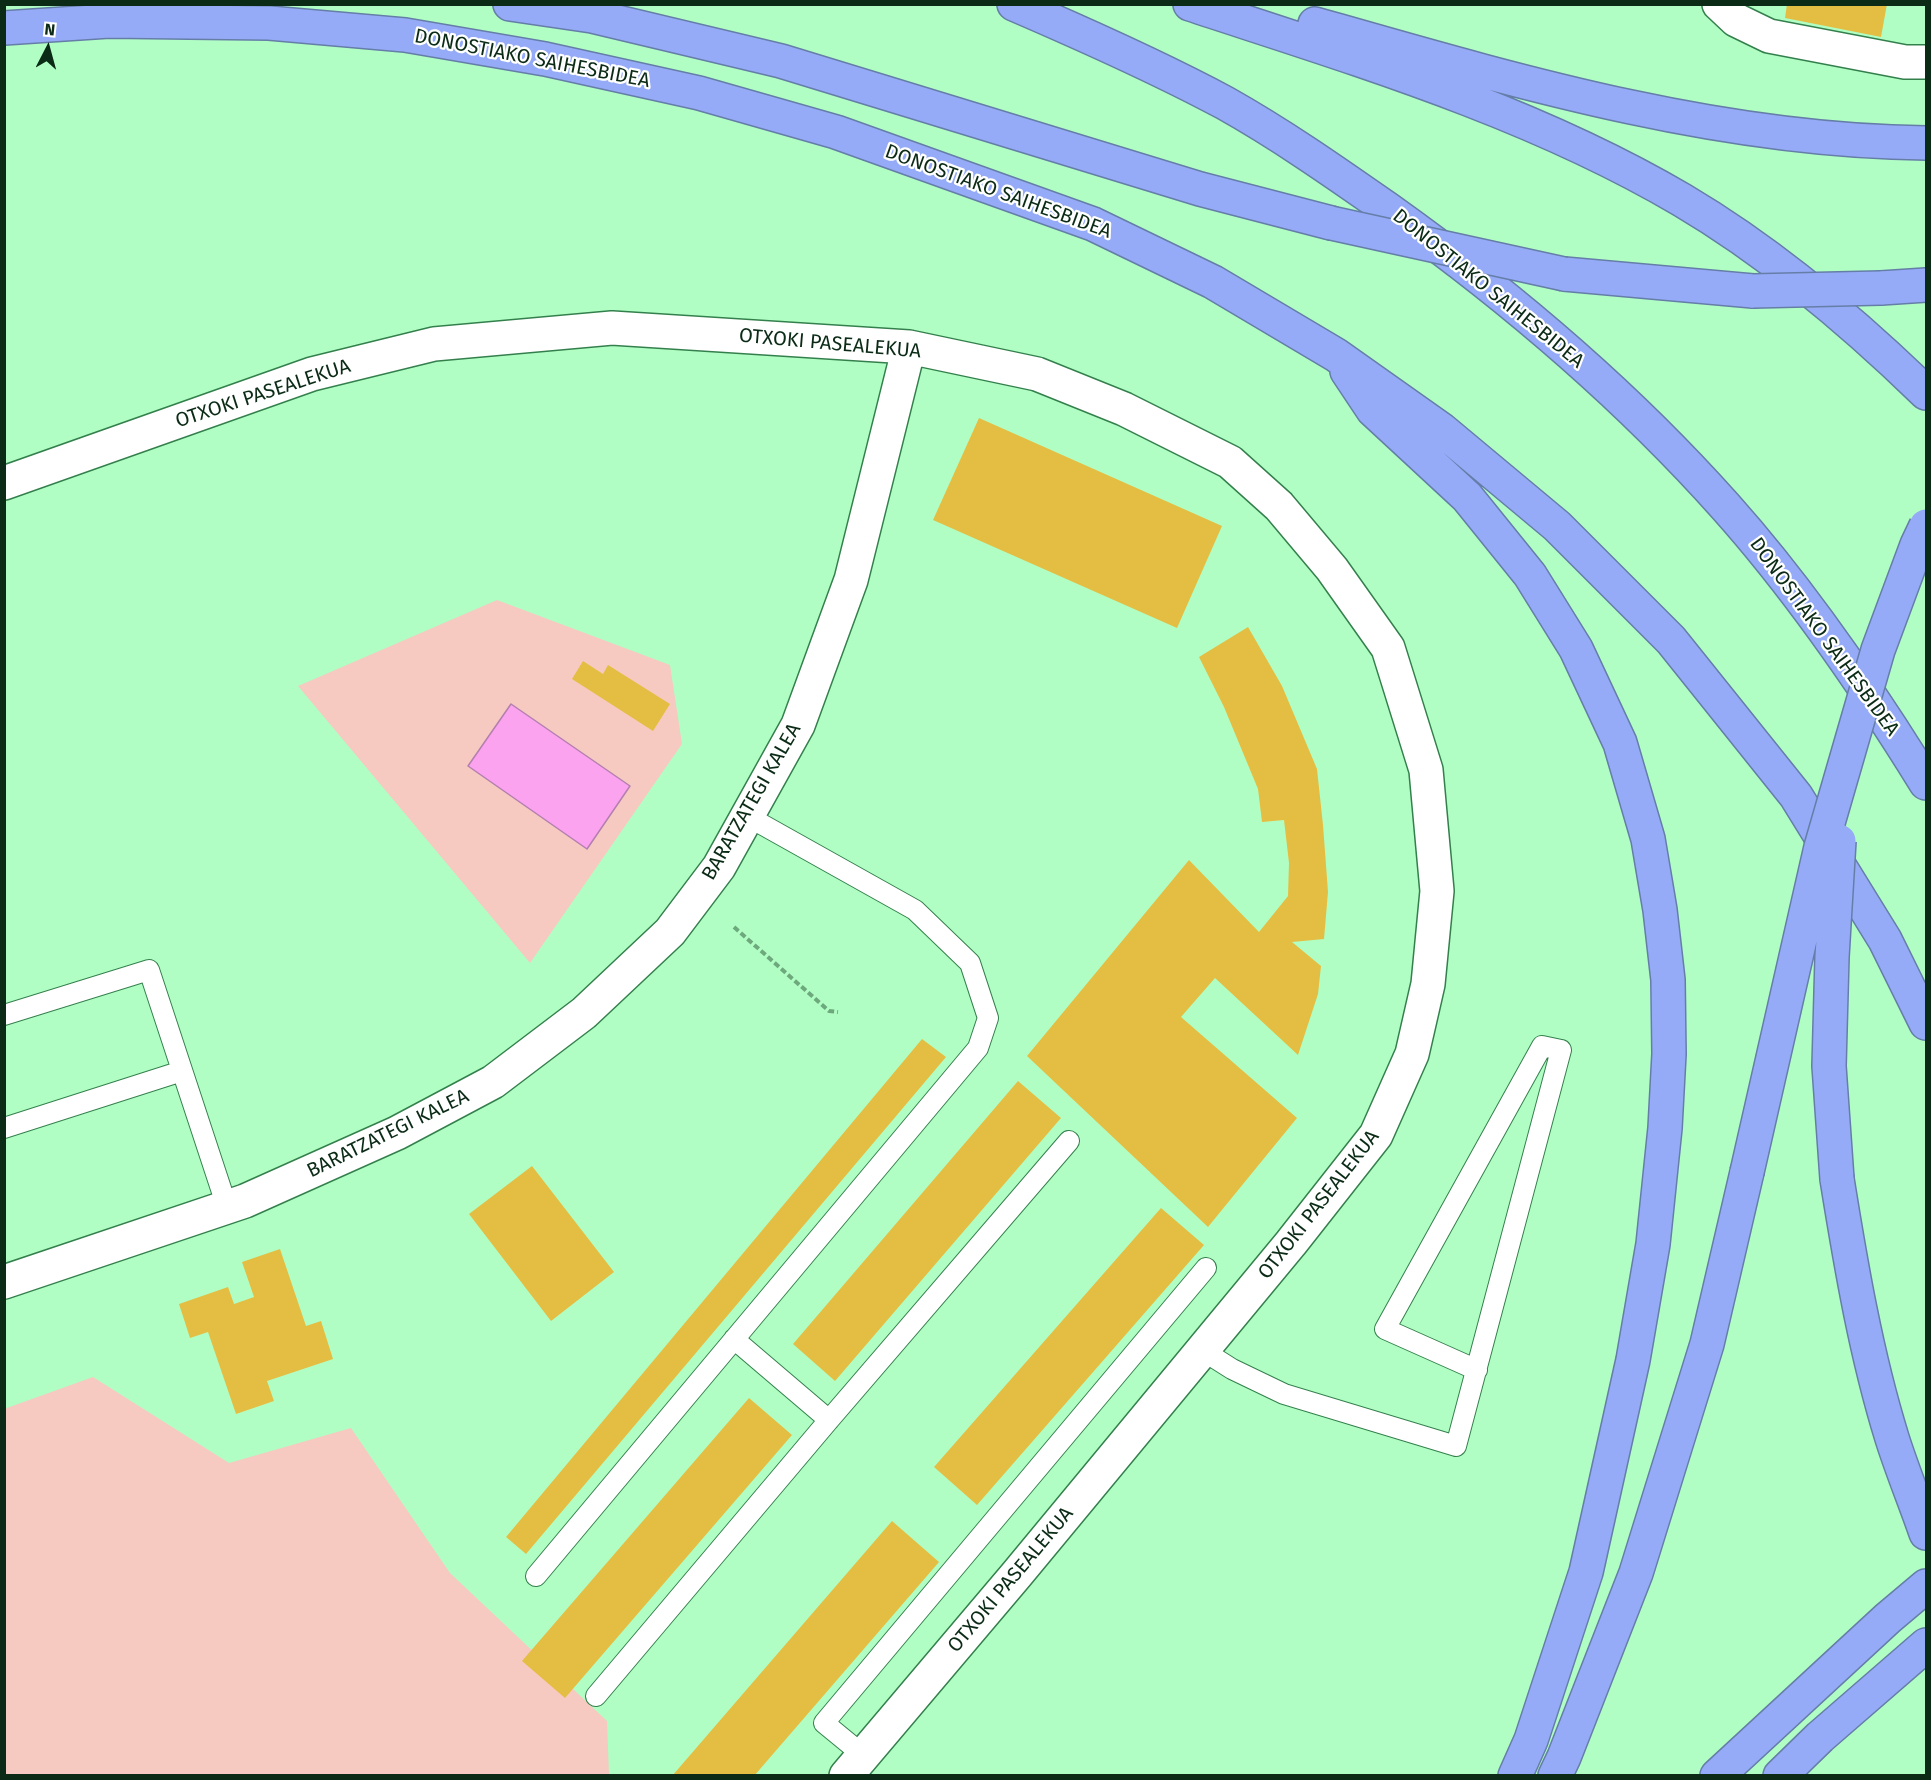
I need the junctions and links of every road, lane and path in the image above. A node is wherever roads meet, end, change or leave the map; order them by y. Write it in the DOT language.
graph roads {
  1 [pos="510,4"];
  2 [pos="1014,4"];
  3 [pos="1190,4"];
  4 [pos="1246,4"];
  5 [pos="1719,4"];
  6 [pos="4,28"];
  7 [pos="1926,62"];
  8 [pos="1926,143"];
  9 [pos="1926,285"];
  10 [pos="909,347"];
  11 [pos="1336,355"];
  12 [pos="1926,393"];
  13 [pos="4,483"];
  14 [pos="1926,526"];
  15 [pos="1854,738"];
  16 [pos="1926,783"];
  17 [pos="747,816"];
  18 [pos="734,927"];
  19 [pos="838,1012"];
  20 [pos="4,1015"];
  21 [pos="1926,1023"];
  22 [pos="182,1071"];
  23 [pos="4,1128"];
  24 [pos="1069,1141"];
  25 [pos="227,1206"];
  26 [pos="1206,1268"];
  27 [pos="4,1282"];
  28 [pos="734,1339"];
  29 [pos="1202,1350"];
  30 [pos="1477,1370"];
  31 [pos="829,1420"];
  32 [pos="1926,1533"];
  33 [pos="536,1576"];
  34 [pos="1926,1586"];
  35 [pos="1920,1650"];
  36 [pos="596,1696"];
  37 [pos="854,1765"];
  38 [pos="1515,1776"];
  39 [pos="1555,1776"];
  40 [pos="1717,1776"];
  41 [pos="1780,1776"];
  1 -- 9 [label="highway, bridge"];
  2 -- 16 [label="highway, DONOSTIAKO SAIHESBIDEA"];
  3 -- 12 [label="highway"];
  4 -- 8 [label="highway"];
  5 -- 7 [label="street"];
  6 -- 11 [label="highway, DONOSTIAKO SAIHESBIDEA"];
  10 -- 13 [label="street, OTXOKI PASEALEKUA"];
  10 -- 17 [label="street, BARATZATEGI KALEA"];
  10 -- 29 [label="street, OTXOKI PASEALEKUA"];
  11 -- 21 [label="highway, DONOSTIAKO SAIHESBIDEA"];
  11 -- 38 [label="highway"];
  14 -- 15 [label="highway, bridge"];
  15 -- 32 [label="highway, bridge"];
  15 -- 39 [label="highway, bridge"];
  17 -- 25 [label="street, BARATZATEGI KALEA"];
  17 -- 28 [label="lane"];
  18 -- 19 [label="path"];
  20 -- 22 [label="lane"];
  22 -- 23 [label="lane"];
  22 -- 25 [label="lane"];
  24 -- 31 [label="lane"];
  25 -- 27 [label="street, BARATZATEGI KALEA"];
  26 -- 37 [label="lane"];
  28 -- 31 [label="lane"];
  28 -- 33 [label="lane"];
  29 -- 30 [label="lane"];
  29 -- 37 [label="street, OTXOKI PASEALEKUA"];
  30 -- 30 [label="lane"];
  31 -- 36 [label="lane"];
  34 -- 40 [label="highway"];
  35 -- 41 [label="highway"];
}
